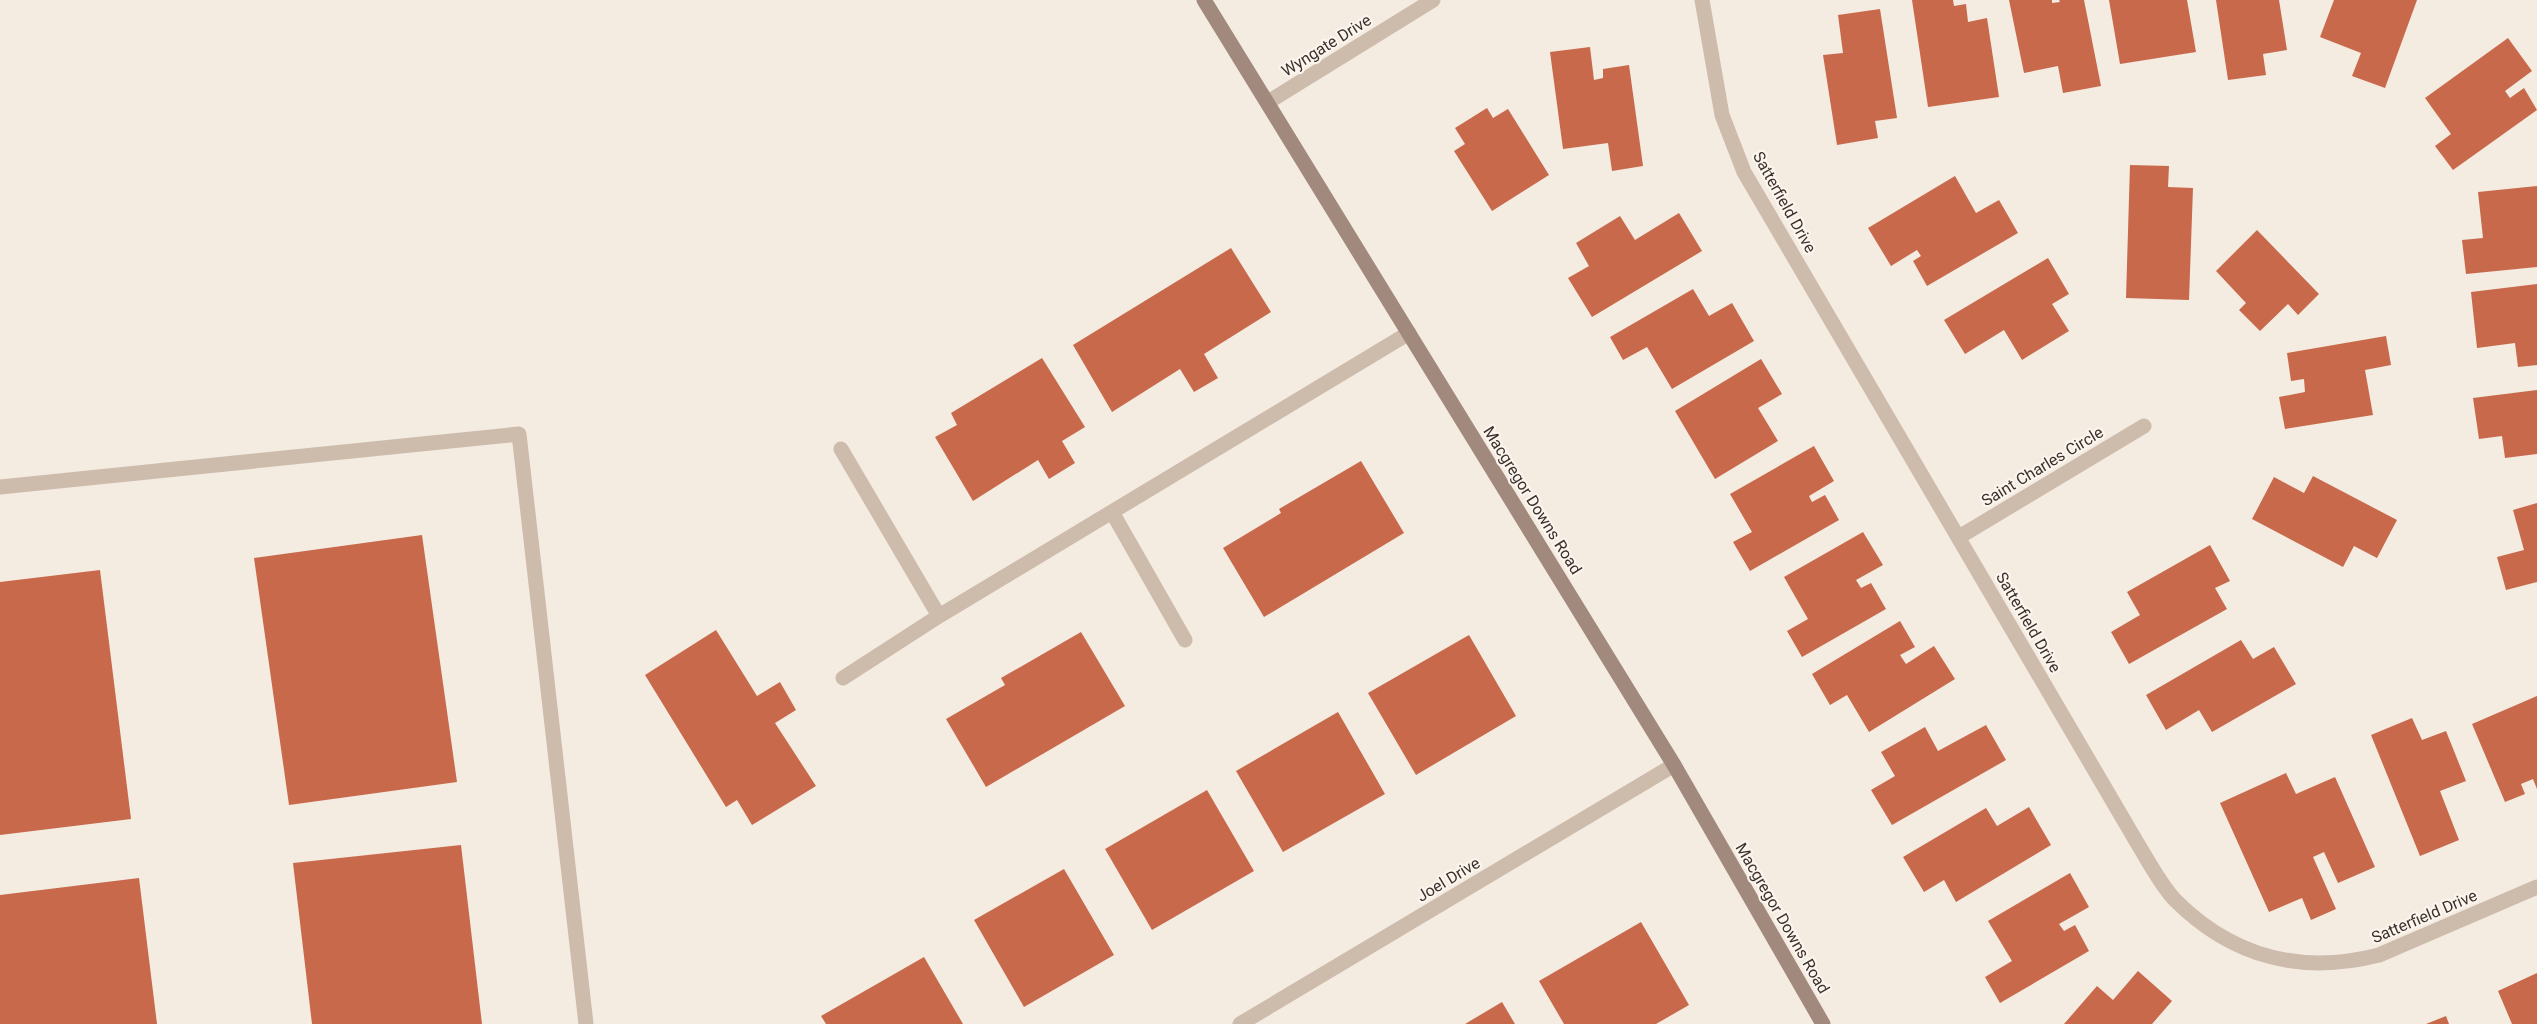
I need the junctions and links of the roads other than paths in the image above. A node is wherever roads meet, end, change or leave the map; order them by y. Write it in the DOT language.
graph roads {
  1 [pos="1204,0"];
  2 [pos="1433,0"];
  3 [pos="1702,0"];
  4 [pos="1268,102"];
  5 [pos="1409,333"];
  6 [pos="2144,426"];
  7 [pos="841,449"];
  8 [pos="0,487"];
  9 [pos="1112,512"];
  10 [pos="1959,537"];
  11 [pos="939,616"];
  12 [pos="1185,640"];
  13 [pos="843,678"];
  14 [pos="1674,765"];
  15 [pos="2537,887"];
  16 [pos="586,1024"];
  17 [pos="1240,1024"];
  18 [pos="1823,1024"];
  1 -- 4 [label="street, Macgregor Downs Road"];
  2 -- 4 [label="street, Wyngate Drive"];
  3 -- 10 [label="street, Satterfield Drive"];
  4 -- 5 [label="street, Macgregor Downs Road"];
  5 -- 9 [label="street"];
  5 -- 14 [label="street, Macgregor Downs Road"];
  6 -- 10 [label="street, Saint Charles Circle"];
  7 -- 11 [label="street"];
  8 -- 16 [label="street"];
  9 -- 11 [label="street"];
  9 -- 12 [label="street"];
  10 -- 15 [label="street, Satterfield Drive"];
  11 -- 13 [label="street"];
  14 -- 17 [label="street, Joel Drive"];
  14 -- 18 [label="street, Macgregor Downs Road"];
}
